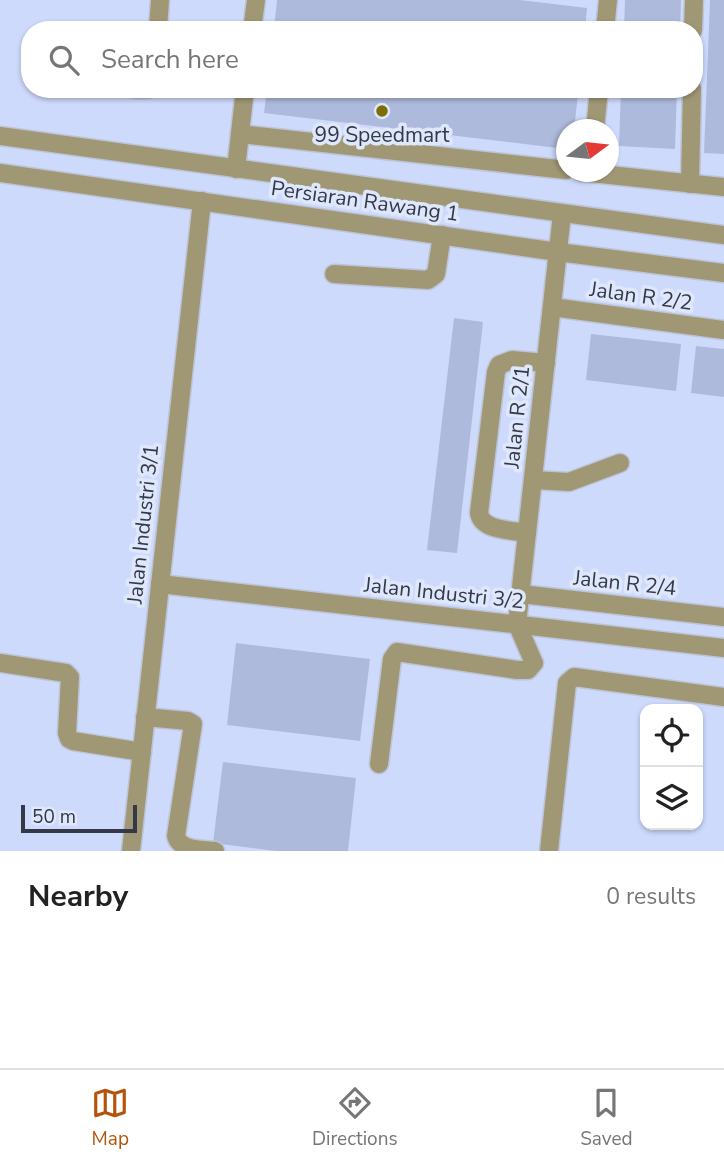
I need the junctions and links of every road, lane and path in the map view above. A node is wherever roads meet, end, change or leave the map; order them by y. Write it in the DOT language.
graph roads {
  1 [pos="160,0"];
  2 [pos="256,0"];
  3 [pos="608,0"];
  4 [pos="694,0"];
  5 [pos="159,21"];
  6 [pos="253,21"];
  7 [pos="606,21"];
  8 [pos="693,21"];
  9 [pos="244,98"];
  10 [pos="598,98"];
  11 [pos="692,98"];
  12 [pos="596,119"];
  13 [pos="240,134"];
  14 [pos="0,136"];
  15 [pos="236,169"];
  16 [pos="556,169"];
  17 [pos="1,173"];
  18 [pos="619,176"];
  19 [pos="690,184"];
  20 [pos="724,187"];
  21 [pos="202,201"];
  22 [pos="562,214"];
  23 [pos="724,234"];
  24 [pos="442,235"];
  25 [pos="558,252"];
  26 [pos="724,273"];
  27 [pos="334,274"];
  28 [pos="552,307"];
  29 [pos="724,330"];
  30 [pos="546,363"];
  31 [pos="620,463"];
  32 [pos="533,480"];
  33 [pos="527,533"];
  34 [pos="160,584"];
  35 [pos="521,594"];
  36 [pos="724,617"];
  37 [pos="517,624"];
  38 [pos="724,648"];
  39 [pos="0,663"];
  40 [pos="724,697"];
  41 [pos="145,717"];
  42 [pos="142,752"];
  43 [pos="379,764"];
  44 [pos="131,851"];
  45 [pos="215,851"];
  46 [pos="549,851"];
  1 -- 5 [label="street"];
  2 -- 6 [label="street"];
  3 -- 7 [label="street"];
  4 -- 8 [label="street"];
  9 -- 13 [label="street"];
  10 -- 12 [label="street"];
  11 -- 19 [label="street"];
  13 -- 15 [label="street"];
  13 -- 16 [label="street"];
  14 -- 15 [label="street, Persiaran Rawang 1"];
  15 -- 22 [label="street, Persiaran Rawang 1"];
  17 -- 21 [label="street, Persiaran Rawang 1"];
  18 -- 19 [label="street"];
  19 -- 20 [label="street"];
  21 -- 24 [label="street, Persiaran Rawang 1"];
  21 -- 34 [label="street, Jalan Industri 3/1"];
  22 -- 23 [label="street, Persiaran Rawang 1"];
  22 -- 25 [label="street, Jalan R 2/1"];
  24 -- 25 [label="street, Persiaran Rawang 1"];
  24 -- 27 [label="street"];
  25 -- 26 [label="street, Persiaran Rawang 1"];
  25 -- 28 [label="street, Jalan R 2/1"];
  28 -- 29 [label="street, Jalan R 2/2"];
  28 -- 30 [label="street, Jalan R 2/1"];
  30 -- 32 [label="street, Jalan R 2/1"];
  30 -- 33 [label="street"];
  31 -- 32 [label="street"];
  32 -- 33 [label="street, Jalan R 2/1"];
  33 -- 35 [label="street, Jalan R 2/1"];
  34 -- 37 [label="street, Jalan Industri 3/2"];
  34 -- 41 [label="street, Jalan Industri 3/1"];
  35 -- 36 [label="street, Jalan R 2/4"];
  35 -- 37 [label="street, Jalan R 2/1"];
  37 -- 38 [label="street, Jalan Industri 3/2"];
  37 -- 43 [label="street"];
  39 -- 42 [label="street"];
  40 -- 46 [label="street"];
  41 -- 42 [label="street, Jalan Industri 3/1"];
  41 -- 45 [label="street"];
  42 -- 44 [label="street, Jalan Industri 3/1"];
}
